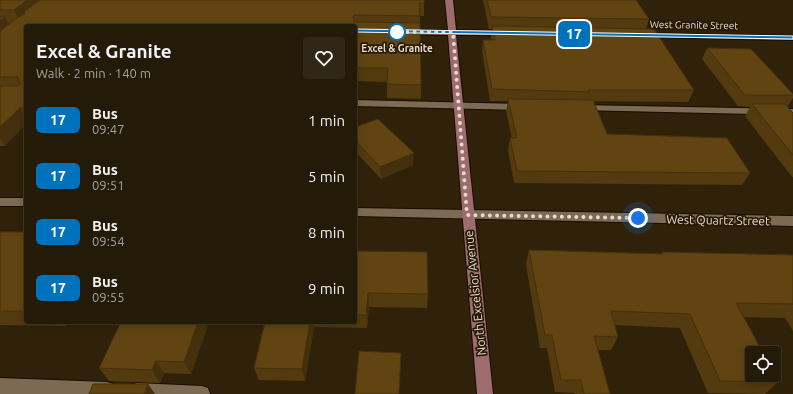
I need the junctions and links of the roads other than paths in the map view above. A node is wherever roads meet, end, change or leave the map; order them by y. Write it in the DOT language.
graph roads {
  1 [pos="449,0"];
  2 [pos="398,32"];
  3 [pos="453,32"];
  4 [pos="516,33"];
  5 [pos="635,35"];
  6 [pos="793,38"];
  7 [pos="357,103"];
  8 [pos="459,106"];
  9 [pos="530,107"];
  10 [pos="570,108"];
  11 [pos="793,112"];
  12 [pos="0,202"];
  13 [pos="24,202"];
  14 [pos="357,212"];
  15 [pos="467,215"];
  16 [pos="793,221"];
  17 [pos="0,386"];
  18 [pos="202,394"];
  19 [pos="485,394"];
  1 -- 3 [label="street, North Excelsior Avenue"];
  2 -- 3 [label="street"];
  3 -- 4 [label="street"];
  3 -- 8 [label="street, North Excelsior Avenue"];
  5 -- 6 [label="street, West Granite Street"];
  7 -- 8 [label="street"];
  8 -- 9 [label="street"];
  8 -- 15 [label="street, North Excelsior Avenue"];
  10 -- 11 [label="street"];
  12 -- 13 [label="street"];
  14 -- 15 [label="street, West Quartz Street"];
  15 -- 16 [label="street, West Quartz Street"];
  15 -- 19 [label="street, North Excelsior Avenue"];
  17 -- 18 [label="street"];
}
